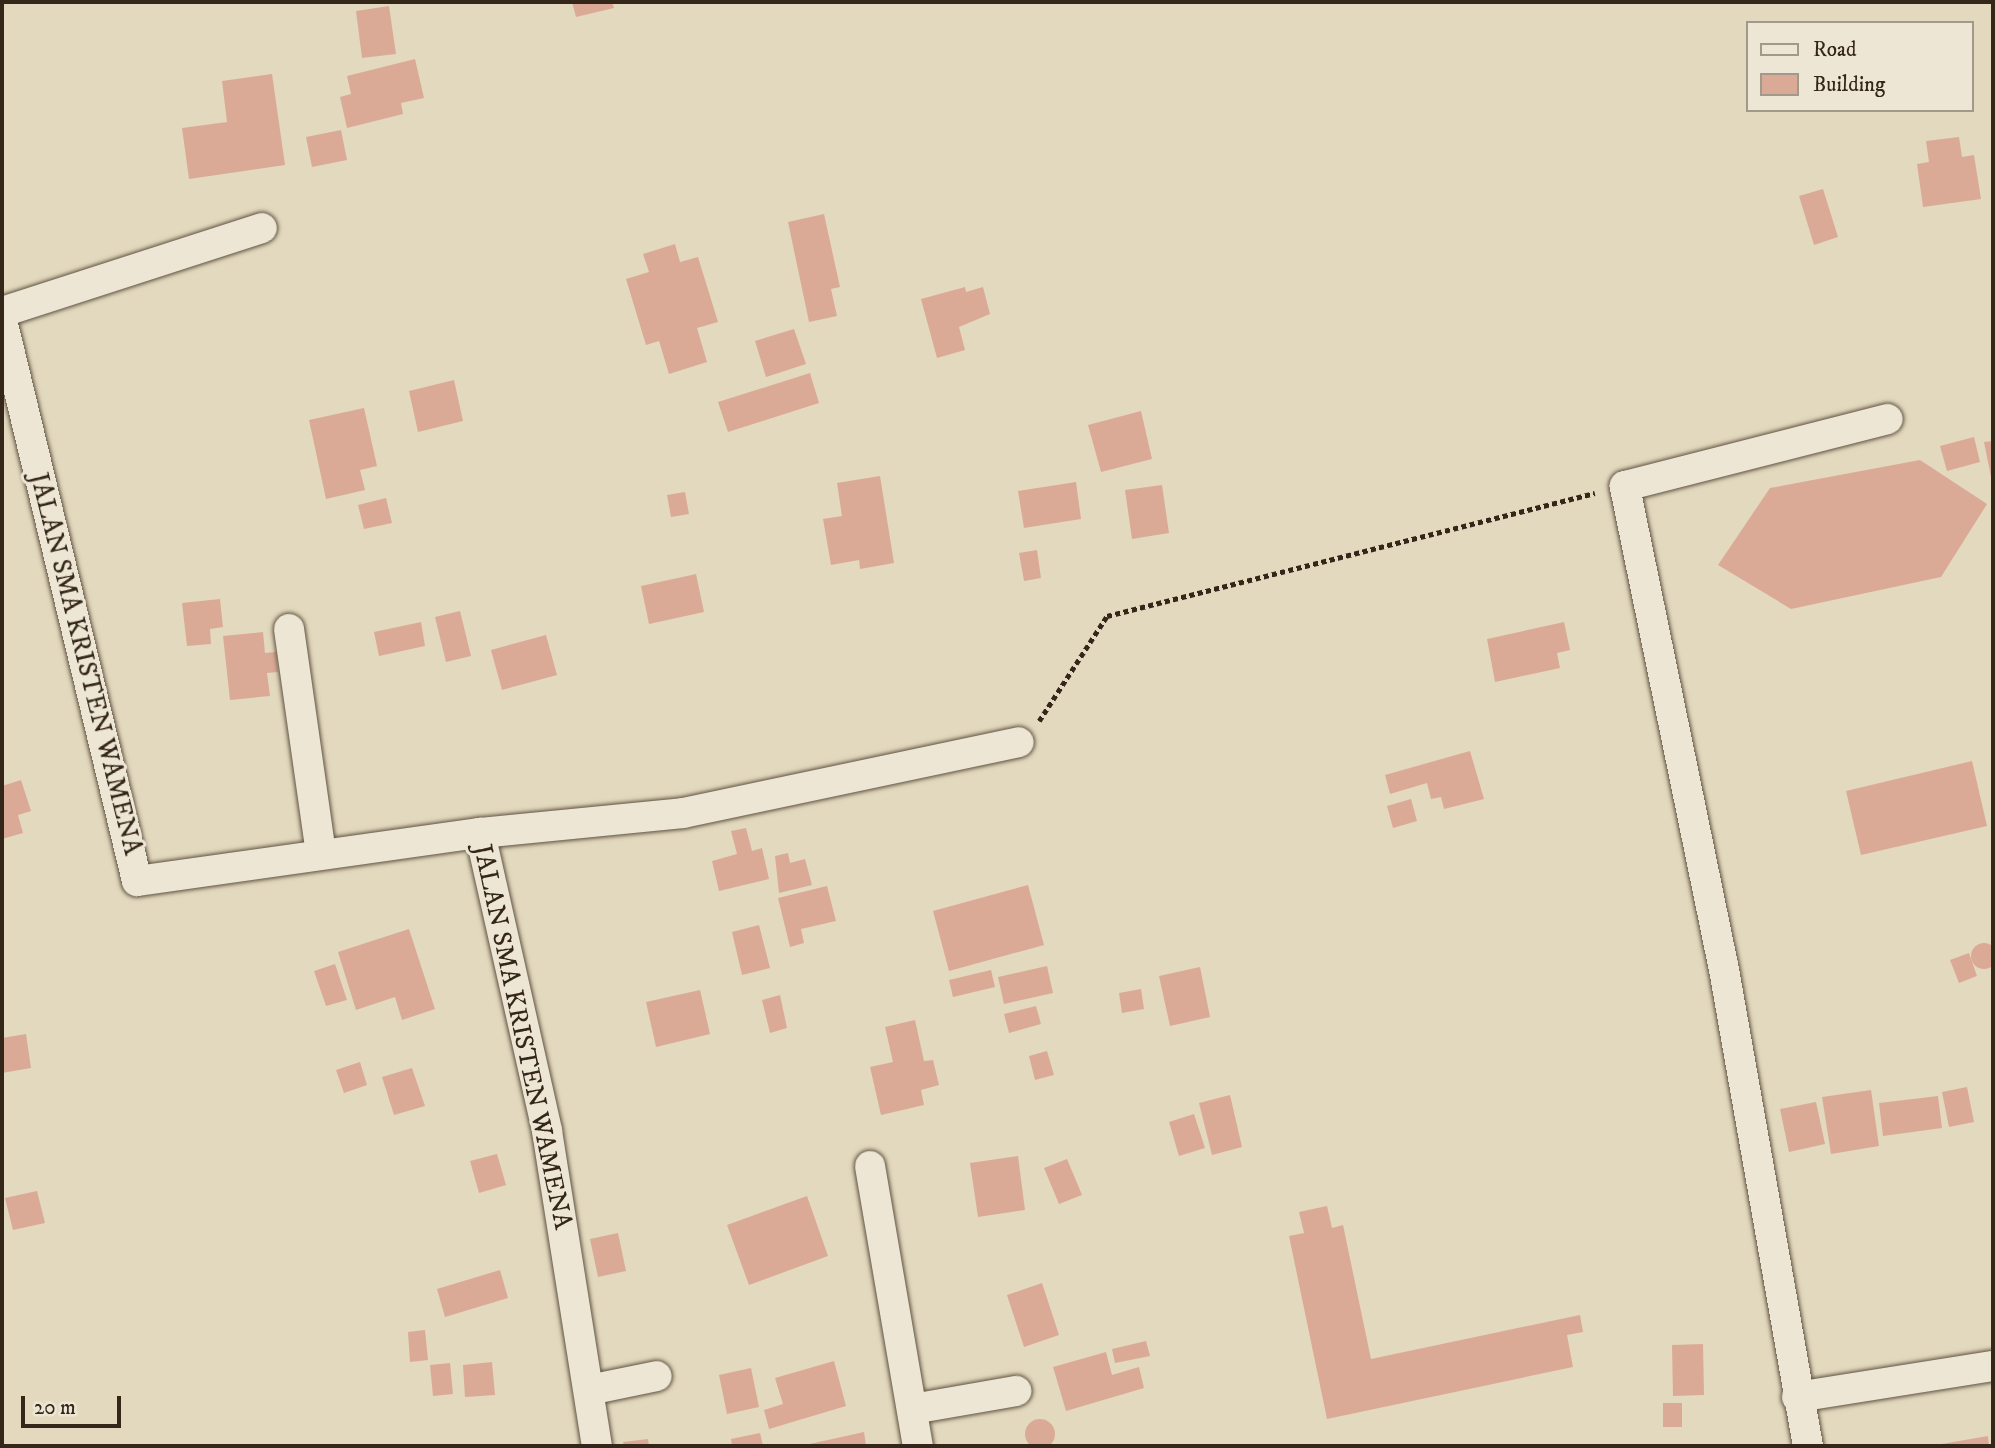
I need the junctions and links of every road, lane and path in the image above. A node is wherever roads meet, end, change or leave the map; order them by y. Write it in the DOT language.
graph roads {
  1 [pos="262,228"];
  2 [pos="2,312"];
  3 [pos="2,320"];
  4 [pos="1888,419"];
  5 [pos="1625,486"];
  6 [pos="289,629"];
  7 [pos="1019,742"];
  8 [pos="480,833"];
  9 [pos="321,853"];
  10 [pos="870,1166"];
  11 [pos="1993,1366"];
  12 [pos="657,1376"];
  13 [pos="589,1390"];
  14 [pos="1016,1391"];
  15 [pos="1797,1396"];
  16 [pos="914,1409"];
  17 [pos="597,1446"];
  18 [pos="918,1446"];
  19 [pos="1808,1446"];
  1 -- 2 [label="street"];
  3 -- 9 [label="street, JALAN SMA KRISTEN WAMENA"];
  4 -- 5 [label="street"];
  5 -- 7 [label="path"];
  5 -- 15 [label="street"];
  6 -- 9 [label="street"];
  7 -- 8 [label="street"];
  8 -- 9 [label="street, JALAN SMA KRISTEN WAMENA"];
  8 -- 13 [label="street, JALAN SMA KRISTEN WAMENA"];
  10 -- 16 [label="street"];
  11 -- 15 [label="street"];
  12 -- 13 [label="street"];
  13 -- 17 [label="street, JALAN SMA KRISTEN WAMENA"];
  14 -- 16 [label="street"];
  15 -- 19 [label="street"];
  16 -- 18 [label="street"];
}
